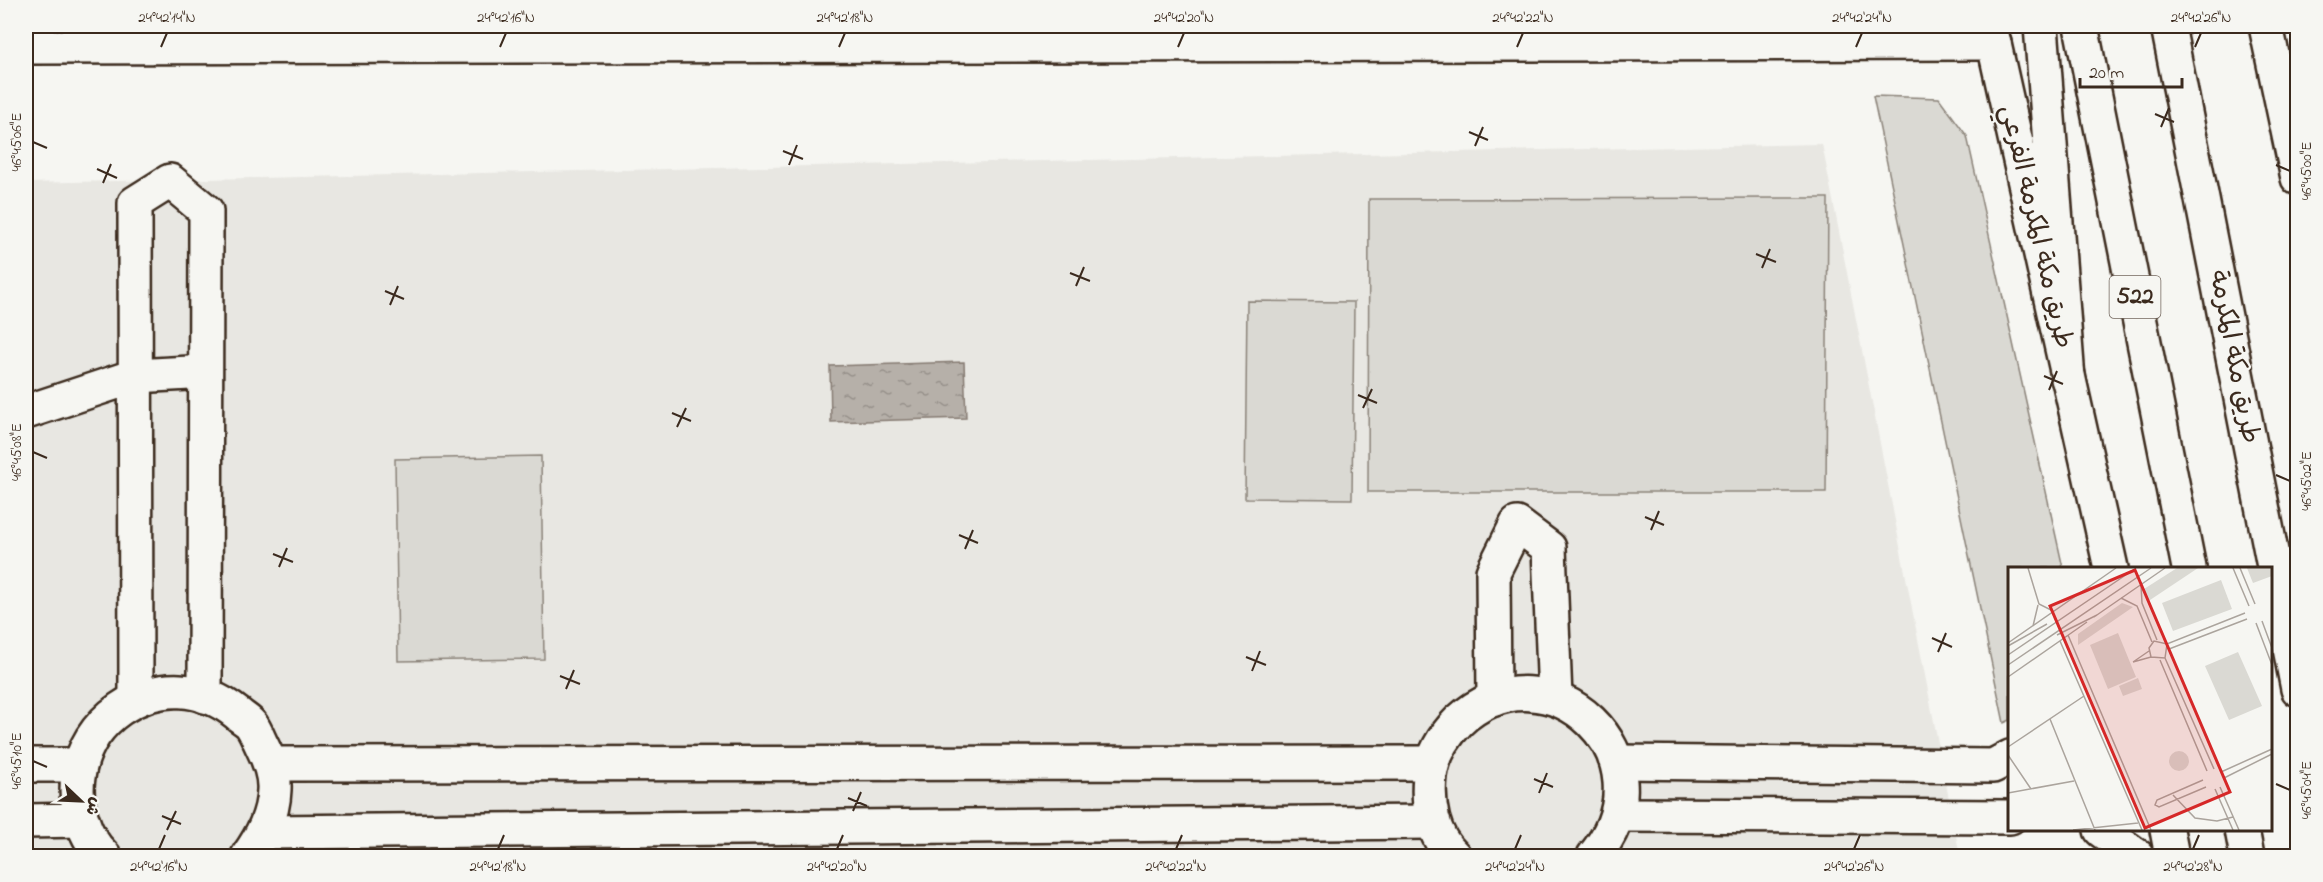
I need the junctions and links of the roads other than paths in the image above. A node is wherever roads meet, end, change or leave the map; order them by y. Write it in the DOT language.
graph roads {
  1 [pos="2041,26"];
  2 [pos="2081,26"];
  3 [pos="2168,26"];
  4 [pos="2187,26"];
  5 [pos="2266,26"];
  6 [pos="1992,34"];
  7 [pos="26,47"];
  8 [pos="2298,178"];
  9 [pos="2209,231"];
  10 [pos="190,373"];
  11 [pos="135,376"];
  12 [pos="2068,379"];
  13 [pos="26,412"];
  14 [pos="2111,567"];
  15 [pos="2189,567"];
  16 [pos="2298,689"];
  17 [pos="205,696"];
  18 [pos="136,698"];
  19 [pos="1555,698"];
  20 [pos="1494,699"];
  21 [pos="2008,758"];
  22 [pos="1617,762"];
  23 [pos="1432,763"];
  24 [pos="271,764"];
  25 [pos="26,765"];
  26 [pos="80,765"];
  27 [pos="1618,815"];
  28 [pos="2008,817"];
  29 [pos="82,820"];
  30 [pos="26,821"];
  31 [pos="1432,822"];
  32 [pos="2102,831"];
  33 [pos="2167,831"];
  34 [pos="2242,831"];
  35 [pos="256,844"];
  36 [pos="104,856"];
  37 [pos="1454,856"];
  38 [pos="1594,856"];
  39 [pos="2137,856"];
  40 [pos="2172,856"];
  41 [pos="2247,856"];
  1 -- 12 [label="main road"];
  2 -- 15 [label="main road, 522"];
  3 -- 9 [label="main road, طريق مكة المكرمة"];
  4 -- 9 [label="main road"];
  5 -- 8 [label="main road"];
  6 -- 7 [label="main road"];
  6 -- 12 [label="main road, طريق مكة المكرمة الفرعي"];
  9 -- 16 [label="main road, طريق مكة المكرمة"];
  10 -- 11 [label="main road"];
  11 -- 13 [label="main road"];
  11 -- 17 [label="main road"];
  11 -- 18 [label="main road"];
  12 -- 14 [label="main road, طريق مكة المكرمة الفرعي"];
  17 -- 18 [label="main road"];
  17 -- 24 [label="main road"];
  18 -- 26 [label="main road"];
  19 -- 20 [label="main road"];
  19 -- 20 [label="main road"];
  19 -- 22 [label="main road"];
  20 -- 23 [label="main road"];
  21 -- 22 [label="main road"];
  22 -- 27 [label="main road"];
  23 -- 24 [label="main road"];
  23 -- 31 [label="main road"];
  24 -- 35 [label="main road"];
  25 -- 26 [label="main road"];
  26 -- 29 [label="main road"];
  27 -- 28 [label="main road"];
  27 -- 38 [label="main road"];
  29 -- 30 [label="main road"];
  29 -- 36 [label="main road"];
  31 -- 35 [label="main road"];
  31 -- 37 [label="main road"];
  32 -- 39 [label="main road"];
  33 -- 40 [label="main road"];
  34 -- 41 [label="main road"];
}
